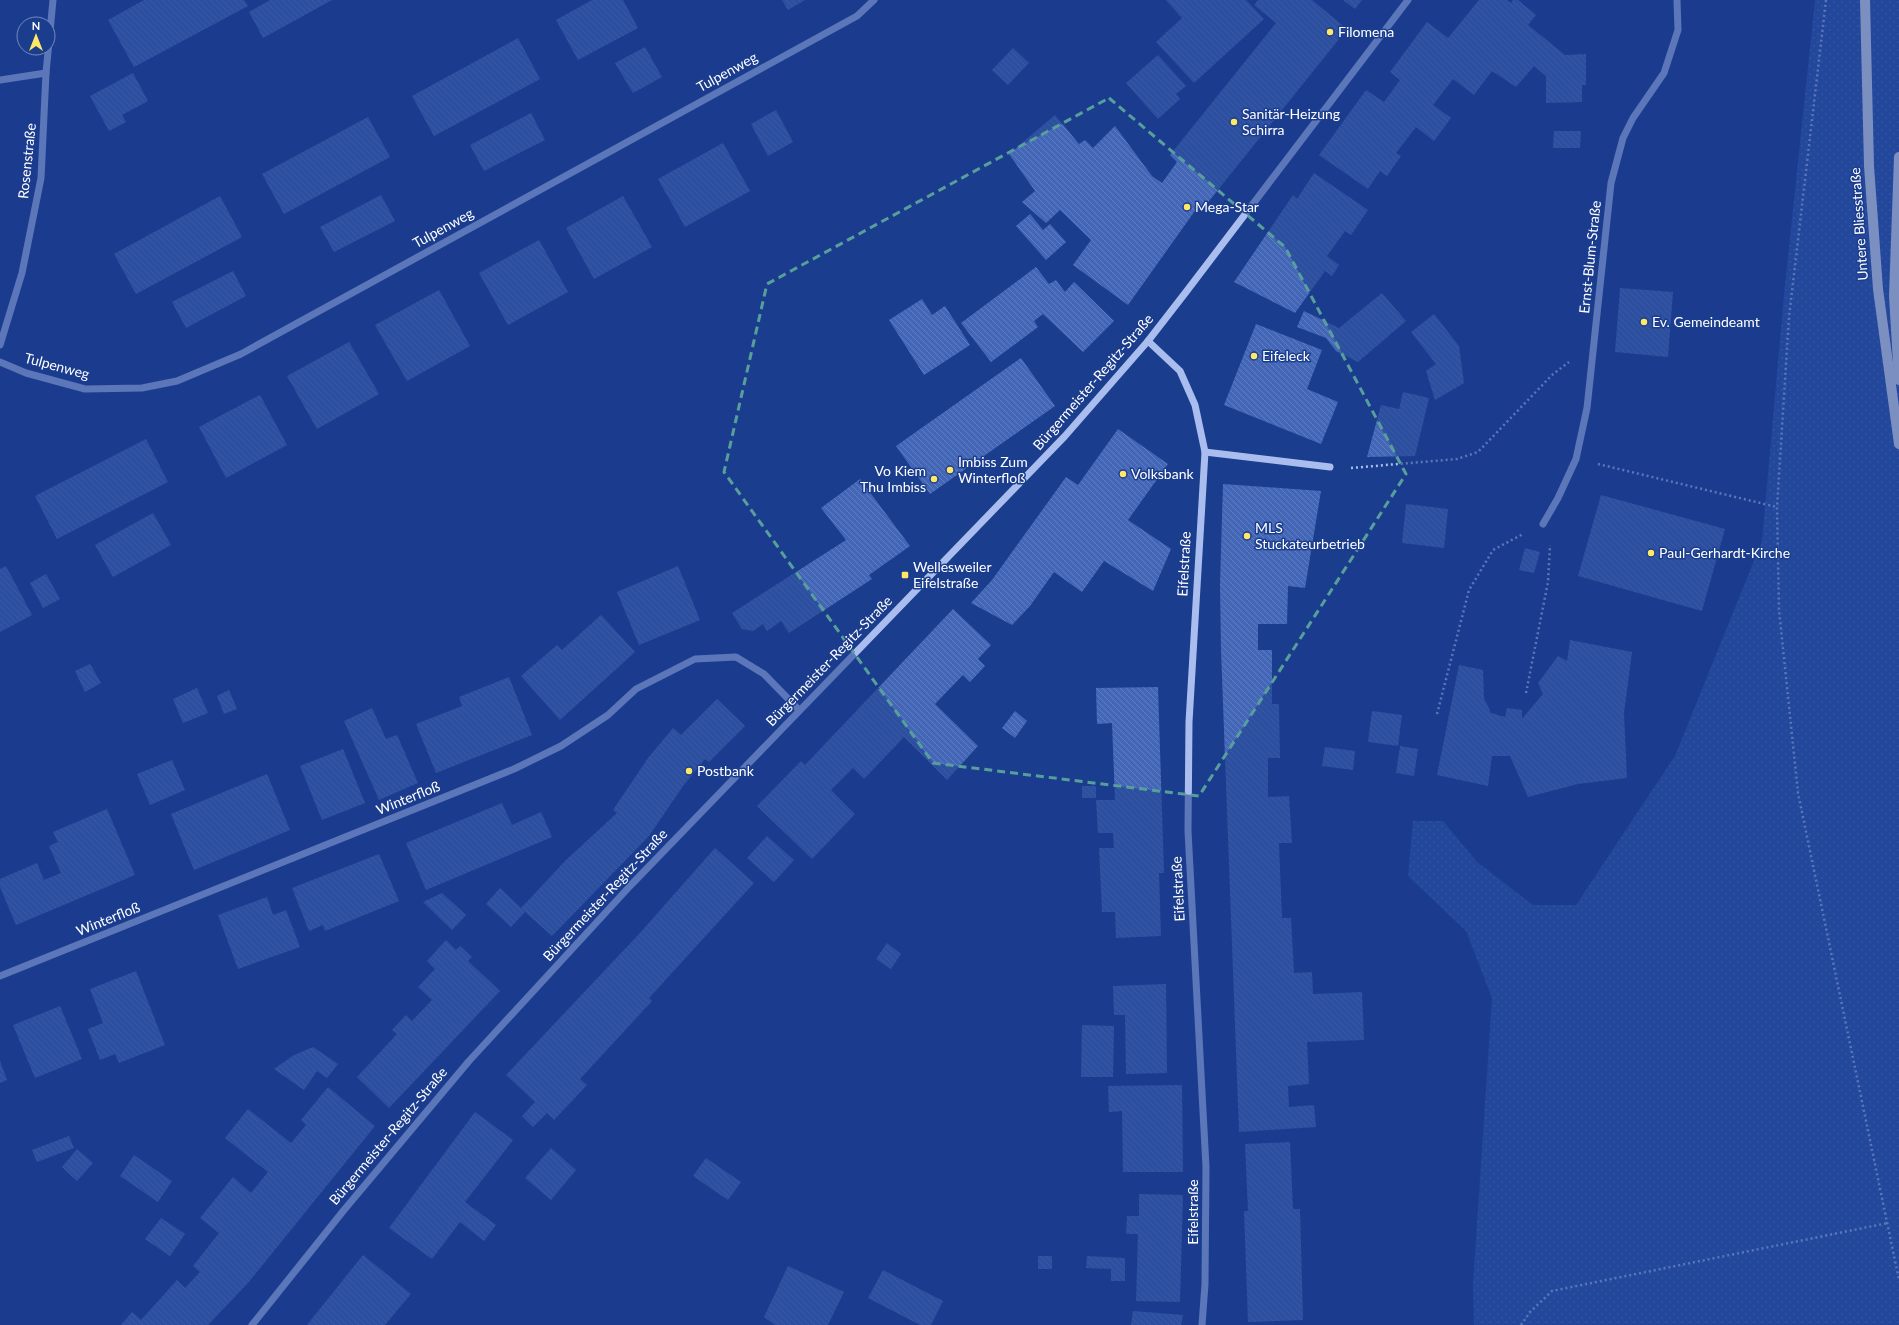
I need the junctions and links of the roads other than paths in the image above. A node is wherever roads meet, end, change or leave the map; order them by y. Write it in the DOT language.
graph roads {
  1 [pos="52,0"];
  2 [pos="874,0"];
  3 [pos="1408,0"];
  4 [pos="1677,0"];
  5 [pos="1865,0"];
  6 [pos="46,73"];
  7 [pos="0,80"];
  8 [pos="1899,157"];
  9 [pos="1148,341"];
  10 [pos="0,345"];
  11 [pos="0,362"];
  12 [pos="1899,380"];
  13 [pos="1899,444"];
  14 [pos="1205,452"];
  15 [pos="1330,467"];
  16 [pos="1543,524"];
  17 [pos="799,710"];
  18 [pos="0,976"];
  19 [pos="252,1325"];
  20 [pos="1202,1325"];
  1 -- 6 [label="street, Rosenstraße"];
  2 -- 11 [label="street, Tulpenweg"];
  3 -- 9 [label="street, Bürgermeister-Regitz-Straße"];
  4 -- 16 [label="street, Ernst-Blum-Straße"];
  5 -- 13 [label="main road, Untere Bliesstraße"];
  6 -- 7 [label="street"];
  6 -- 10 [label="street, Rosenstraße"];
  8 -- 12 [label="main road"];
  9 -- 14 [label="street, Eifelstraße"];
  9 -- 17 [label="street, Bürgermeister-Regitz-Straße"];
  14 -- 15 [label="street"];
  14 -- 20 [label="street, Eifelstraße"];
  17 -- 18 [label="street, Winterfloß"];
  17 -- 19 [label="street, Bürgermeister-Regitz-Straße"];
}
